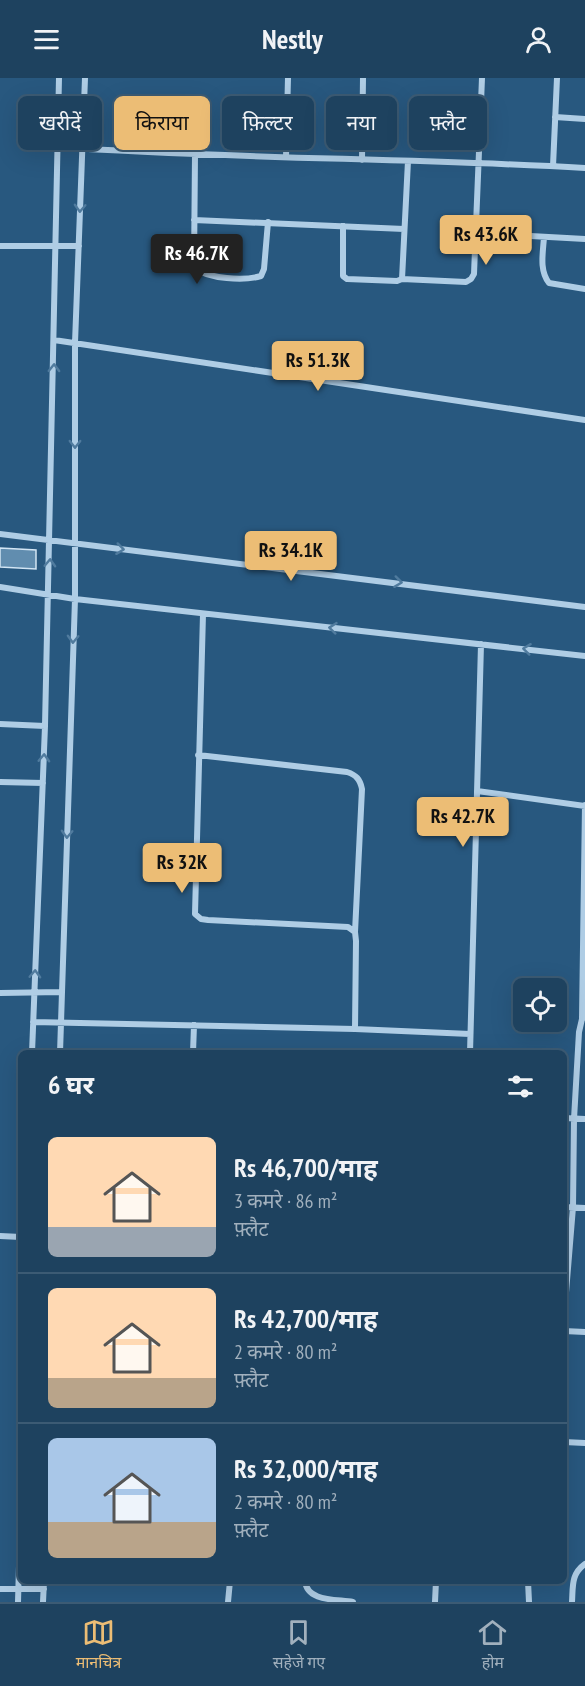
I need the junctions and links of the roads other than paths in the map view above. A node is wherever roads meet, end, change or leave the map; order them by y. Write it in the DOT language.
graph roads {
  1 [pos="59,78"];
  2 [pos="86,78"];
  3 [pos="288,78"];
  4 [pos="363,78"];
  5 [pos="482,78"];
  6 [pos="557,78"];
  7 [pos="58,96"];
  8 [pos="85,96"];
  9 [pos="555,117"];
  10 [pos="585,119"];
  11 [pos="57,150"];
  12 [pos="82,150"];
  13 [pos="102,150"];
  14 [pos="195,154"];
  15 [pos="286,157"];
  16 [pos="362,160"];
  17 [pos="408,161"];
  18 [pos="477,162"];
  19 [pos="553,166"];
  20 [pos="585,168"];
  21 [pos="194,220"];
  22 [pos="268,222"];
  23 [pos="343,226"];
  24 [pos="404,229"];
  25 [pos="475,233"];
  26 [pos="544,237"];
  27 [pos="585,239"];
  28 [pos="0,246"];
  29 [pos="55,246"];
  30 [pos="79,246"];
  31 [pos="402,279"];
  32 [pos="585,289"];
  33 [pos="54,340"];
  34 [pos="75,344"];
  35 [pos="585,420"];
  36 [pos="0,534"];
  37 [pos="50,540"];
  38 [pos="75,543"];
  39 [pos="0,587"];
  40 [pos="49,594"];
  41 [pos="75,599"];
  42 [pos="585,606"];
  43 [pos="203,614"];
  44 [pos="481,644"];
  45 [pos="585,656"];
  46 [pos="0,724"];
  47 [pos="45,726"];
  48 [pos="198,756"];
  49 [pos="0,782"];
  50 [pos="43,783"];
  51 [pos="477,790"];
  52 [pos="585,806"];
  53 [pos="355,932"];
  54 [pos="34,992"];
  55 [pos="62,992"];
  56 [pos="0,993"];
  57 [pos="584,1018"];
  58 [pos="61,1021"];
  59 [pos="33,1022"];
  60 [pos="194,1025"];
  61 [pos="355,1029"];
  62 [pos="470,1034"];
  63 [pos="32,1050"];
  64 [pos="60,1050"];
  65 [pos="193,1050"];
  66 [pos="470,1050"];
  67 [pos="567,1118"];
  68 [pos="574,1119"];
  69 [pos="585,1119"];
  70 [pos="567,1207"];
  71 [pos="573,1207"];
  72 [pos="585,1208"];
  73 [pos="0,1236"];
  74 [pos="18,1237"];
  75 [pos="567,1280"];
  76 [pos="567,1331"];
  77 [pos="585,1332"];
  78 [pos="567,1443"];
  79 [pos="585,1443"];
  80 [pos="585,1564"];
  81 [pos="18,1584"];
  82 [pos="44,1584"];
  83 [pos="230,1584"];
  84 [pos="305,1584"];
  85 [pos="436,1584"];
  86 [pos="528,1584"];
  87 [pos="0,1589"];
  88 [pos="18,1589"];
  89 [pos="44,1589"];
  90 [pos="18,1602"];
  91 [pos="43,1602"];
  92 [pos="228,1602"];
  93 [pos="353,1602"];
  94 [pos="435,1602"];
  95 [pos="529,1602"];
  96 [pos="572,1602"];
  1 -- 7 [label="street"];
  2 -- 8 [label="street"];
  3 -- 15 [label="street"];
  4 -- 16 [label="street"];
  5 -- 18 [label="street"];
  6 -- 9 [label="street"];
  9 -- 10 [label="street"];
  9 -- 19 [label="street"];
  11 -- 29 [label="street"];
  12 -- 30 [label="street, one-way"];
  13 -- 14 [label="street"];
  14 -- 15 [label="street"];
  14 -- 21 [label="street"];
  15 -- 16 [label="street"];
  16 -- 17 [label="street"];
  17 -- 18 [label="street"];
  17 -- 24 [label="street"];
  18 -- 19 [label="street"];
  18 -- 25 [label="street"];
  19 -- 20 [label="street"];
  21 -- 22 [label="street"];
  21 -- 22 [label="street"];
  22 -- 23 [label="street"];
  23 -- 24 [label="street"];
  23 -- 31 [label="street"];
  24 -- 31 [label="street"];
  25 -- 26 [label="street"];
  25 -- 31 [label="street"];
  26 -- 27 [label="street"];
  26 -- 32 [label="street"];
  28 -- 29 [label="street"];
  29 -- 30 [label="street"];
  29 -- 33 [label="street"];
  30 -- 34 [label="street"];
  33 -- 34 [label="street"];
  37 -- 33 [label="street, one-way"];
  34 -- 35 [label="street"];
  34 -- 38 [label="street, one-way"];
  36 -- 37 [label="street"];
  37 -- 38 [label="street"];
  40 -- 37 [label="street, one-way"];
  38 -- 41 [label="street"];
  38 -- 42 [label="street, one-way"];
  39 -- 40 [label="street"];
  40 -- 41 [label="street"];
  40 -- 47 [label="street"];
  41 -- 43 [label="street"];
  41 -- 55 [label="street, one-way"];
  44 -- 43 [label="street, one-way"];
  43 -- 48 [label="street"];
  45 -- 44 [label="street, one-way"];
  44 -- 51 [label="street"];
  46 -- 47 [label="street"];
  50 -- 47 [label="street, one-way"];
  48 -- 53 [label="street"];
  48 -- 53 [label="street"];
  49 -- 50 [label="street"];
  54 -- 50 [label="street, one-way"];
  51 -- 52 [label="street"];
  51 -- 62 [label="street"];
  52 -- 57 [label="street"];
  53 -- 61 [label="street"];
  54 -- 55 [label="street"];
  54 -- 56 [label="street"];
  54 -- 59 [label="street"];
  55 -- 58 [label="street"];
  57 -- 68 [label="street"];
  58 -- 59 [label="street"];
  58 -- 60 [label="street"];
  58 -- 64 [label="street"];
  59 -- 63 [label="street"];
  60 -- 61 [label="street"];
  60 -- 65 [label="street"];
  61 -- 62 [label="street"];
  62 -- 66 [label="street"];
  67 -- 68 [label="street"];
  68 -- 69 [label="street"];
  68 -- 71 [label="street"];
  70 -- 71 [label="street"];
  71 -- 72 [label="street"];
  71 -- 75 [label="street"];
  73 -- 74 [label="street"];
  76 -- 77 [label="street"];
  78 -- 79 [label="street"];
  80 -- 96 [label="street"];
  81 -- 88 [label="street"];
  82 -- 89 [label="street"];
  83 -- 92 [label="street"];
  84 -- 93 [label="street"];
  85 -- 94 [label="street"];
  86 -- 95 [label="street"];
  87 -- 88 [label="street"];
  88 -- 89 [label="street"];
  88 -- 90 [label="street"];
  89 -- 91 [label="street"];
}
